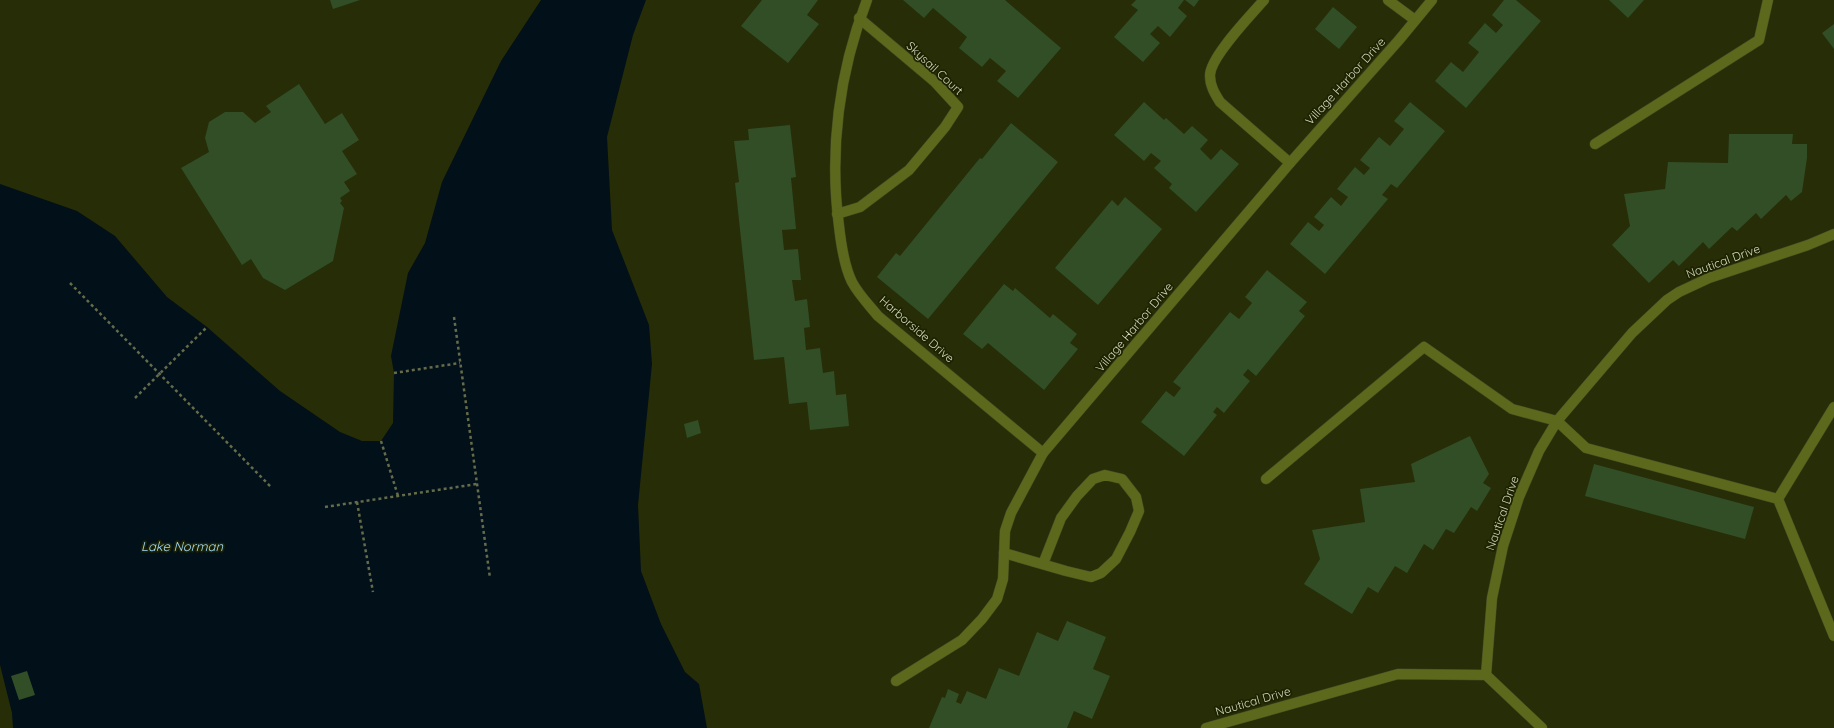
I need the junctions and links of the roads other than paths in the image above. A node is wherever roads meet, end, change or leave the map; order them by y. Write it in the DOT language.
graph roads {
  1 [pos="866,0"];
  2 [pos="1264,0"];
  3 [pos="1388,0"];
  4 [pos="1432,0"];
  5 [pos="1768,0"];
  6 [pos="860,18"];
  7 [pos="1415,20"];
  8 [pos="1595,144"];
  9 [pos="1290,163"];
  10 [pos="837,214"];
  11 [pos="1834,234"];
  12 [pos="1834,407"];
  13 [pos="1557,421"];
  14 [pos="1043,453"];
  15 [pos="1266,479"];
  16 [pos="1778,499"];
  17 [pos="1004,553"];
  18 [pos="1043,564"];
  19 [pos="1834,636"];
  20 [pos="1486,675"];
  21 [pos="896,681"];
  22 [pos="1206,728"];
  23 [pos="1542,728"];
  1 -- 6 [label="street, Harborside Drive"];
  2 -- 9 [label="street"];
  3 -- 7 [label="street"];
  4 -- 7 [label="street, Village Harbor Drive"];
  5 -- 8 [label="street"];
  6 -- 10 [label="street, Harborside Drive"];
  6 -- 10 [label="street, Skysail Court"];
  7 -- 9 [label="street, Village Harbor Drive"];
  9 -- 14 [label="street, Village Harbor Drive"];
  10 -- 14 [label="street, Harborside Drive"];
  11 -- 13 [label="street, Nautical Drive"];
  12 -- 16 [label="street"];
  13 -- 15 [label="street"];
  13 -- 16 [label="street"];
  13 -- 20 [label="street, Nautical Drive"];
  14 -- 17 [label="street, Village Harbor Drive"];
  16 -- 19 [label="street"];
  17 -- 18 [label="street"];
  17 -- 21 [label="street, Village Harbor Drive"];
  18 -- 18 [label="street"];
  20 -- 22 [label="street, Nautical Drive"];
  20 -- 23 [label="street"];
}
